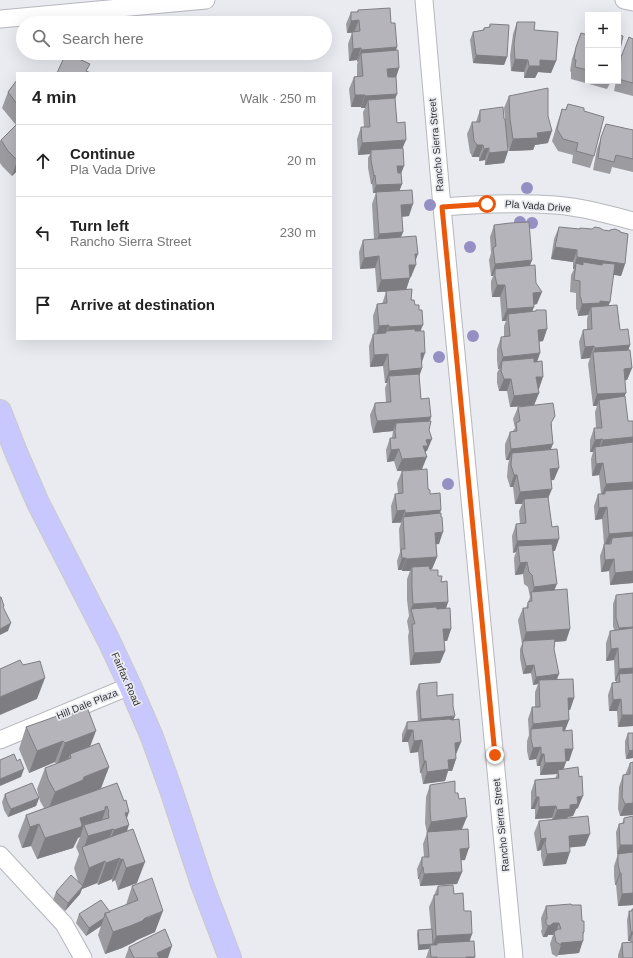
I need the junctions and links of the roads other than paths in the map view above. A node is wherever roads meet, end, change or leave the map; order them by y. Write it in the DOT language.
graph roads {
  1 [pos="206,0"];
  2 [pos="424,0"];
  3 [pos="624,0"];
  4 [pos="633,2"];
  5 [pos="33,16"];
  6 [pos="16,18"];
  7 [pos="0,19"];
  8 [pos="442,207"];
  9 [pos="633,221"];
  10 [pos="0,410"];
  11 [pos="130,686"];
  12 [pos="0,740"];
  13 [pos="0,856"];
  14 [pos="83,958"];
  15 [pos="230,958"];
  16 [pos="514,958"];
  1 -- 5 [label="street"];
  2 -- 8 [label="street, Rancho Sierra Street"];
  3 -- 4 [label="street"];
  6 -- 7 [label="street"];
  8 -- 9 [label="street, Pla Vada Drive"];
  8 -- 16 [label="street, Rancho Sierra Street"];
  10 -- 11 [label="main road, Fairfax Road"];
  11 -- 12 [label="street, Hill Dale Plaza"];
  11 -- 15 [label="main road, Fairfax Road"];
  13 -- 14 [label="street"];
}
